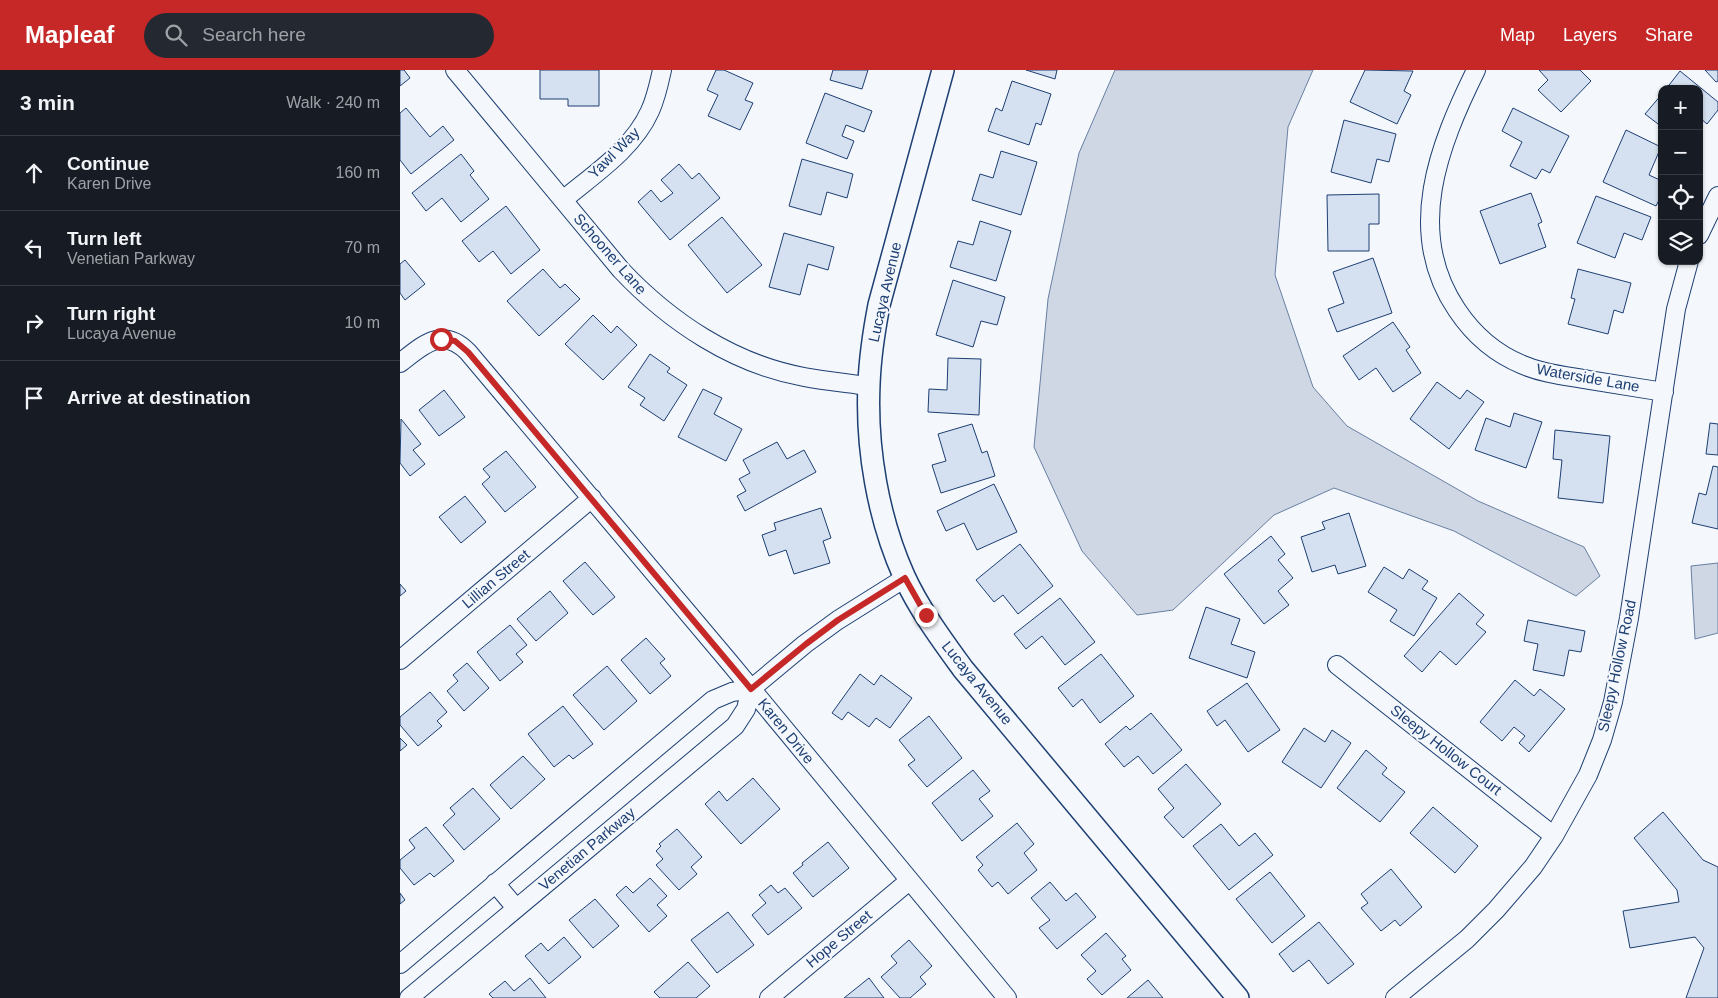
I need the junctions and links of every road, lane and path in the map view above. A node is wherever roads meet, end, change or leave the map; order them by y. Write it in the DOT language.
graph roads {
  1 [pos="455,70"];
  2 [pos="662,70"];
  3 [pos="943,70"];
  4 [pos="1476,70"];
  5 [pos="1718,196"];
  6 [pos="563,200"];
  7 [pos="1703,227"];
  8 [pos="1688,265"];
  9 [pos="400,364"];
  10 [pos="868,386"];
  11 [pos="1664,392"];
  12 [pos="592,498"];
  13 [pos="905,578"];
  14 [pos="400,660"];
  15 [pos="1337,665"];
  16 [pos="751,689"];
  17 [pos="1554,836"];
  18 [pos="909,881"];
  19 [pos="496,883"];
  20 [pos="516,908"];
  21 [pos="400,964"];
  22 [pos="409,998"];
  23 [pos="770,998"];
  24 [pos="1006,998"];
  25 [pos="1238,998"];
  26 [pos="1395,998"];
  1 -- 6 [label="street, Schooner Lane"];
  2 -- 6 [label="street, Yawl Way"];
  3 -- 10 [label="street, Lucaya Avenue"];
  4 -- 11 [label="street, Waterside Lane"];
  5 -- 7 [label="street"];
  6 -- 10 [label="street, Schooner Lane"];
  8 -- 11 [label="street, Sleepy Hollow Road"];
  9 -- 12 [label="street, Karen Drive"];
  10 -- 13 [label="street, Lucaya Avenue"];
  11 -- 17 [label="street, Sleepy Hollow Road"];
  12 -- 14 [label="street, Lillian Street"];
  12 -- 16 [label="street, Karen Drive"];
  13 -- 16 [label="street"];
  13 -- 25 [label="street, Lucaya Avenue"];
  15 -- 17 [label="street, Sleepy Hollow Court"];
  16 -- 18 [label="street, Karen Drive"];
  16 -- 19 [label="street"];
  16 -- 20 [label="street, Venetian Parkway"];
  17 -- 26 [label="street, Sleepy Hollow Road"];
  18 -- 23 [label="street, Hope Street"];
  18 -- 24 [label="street, Karen Drive"];
  19 -- 20 [label="street"];
  19 -- 21 [label="street"];
  20 -- 22 [label="street, Venetian Parkway"];
}
